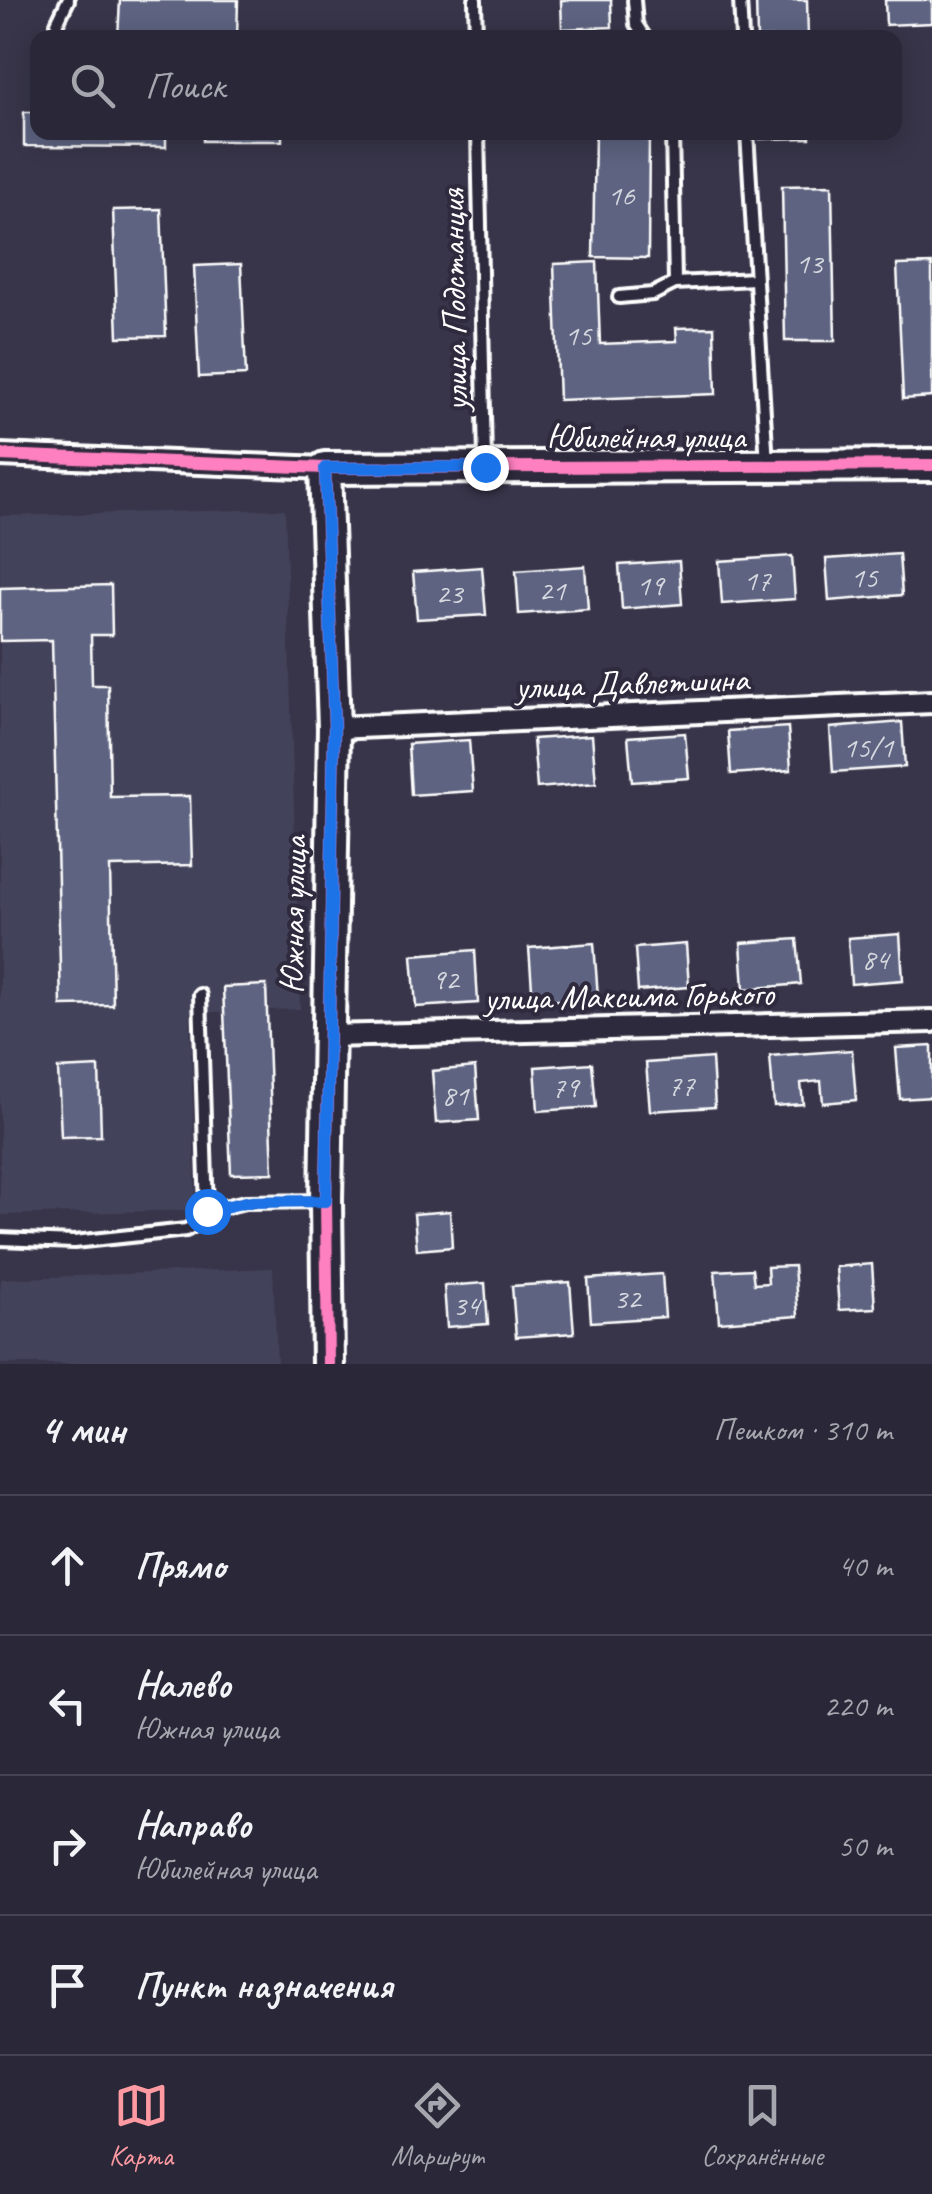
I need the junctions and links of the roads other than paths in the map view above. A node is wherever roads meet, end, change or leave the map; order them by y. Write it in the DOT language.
graph roads {
  1 [pos="68,0"];
  2 [pos="475,0"];
  3 [pos="634,0"];
  4 [pos="740,0"];
  5 [pos="57,23"];
  6 [pos="476,30"];
  7 [pos="640,30"];
  8 [pos="742,30"];
  9 [pos="478,140"];
  10 [pos="672,140"];
  11 [pos="747,140"];
  12 [pos="755,279"];
  13 [pos="675,283"];
  14 [pos="619,297"];
  15 [pos="0,454"];
  16 [pos="932,464"];
  17 [pos="766,465"];
  18 [pos="485,467"];
  19 [pos="325,468"];
  20 [pos="932,702"];
  21 [pos="334,728"];
  22 [pos="200,995"];
  23 [pos="932,1021"];
  24 [pos="328,1036"];
  25 [pos="326,1201"];
  26 [pos="207,1211"];
  27 [pos="0,1239"];
  28 [pos="328,1364"];
  1 -- 5 [label="lane"];
  2 -- 6 [label="lane"];
  3 -- 7 [label="lane"];
  4 -- 8 [label="lane"];
  9 -- 18 [label="lane, улица Подстанция"];
  10 -- 13 [label="lane"];
  11 -- 12 [label="lane"];
  12 -- 13 [label="lane"];
  12 -- 17 [label="lane"];
  13 -- 14 [label="lane"];
  15 -- 19 [label="street, Юбилейная улица"];
  16 -- 17 [label="street, Юбилейная улица"];
  17 -- 18 [label="street, Юбилейная улица"];
  18 -- 19 [label="street, Юбилейная улица"];
  19 -- 21 [label="street, Южная улица"];
  20 -- 21 [label="street, улица Давлетшина"];
  21 -- 24 [label="street, Южная улица"];
  22 -- 26 [label="lane"];
  23 -- 24 [label="street, улица Максима Горького"];
  24 -- 25 [label="street, Южная улица"];
  25 -- 26 [label="lane"];
  25 -- 28 [label="street, Южная улица"];
  26 -- 27 [label="lane"];
}
